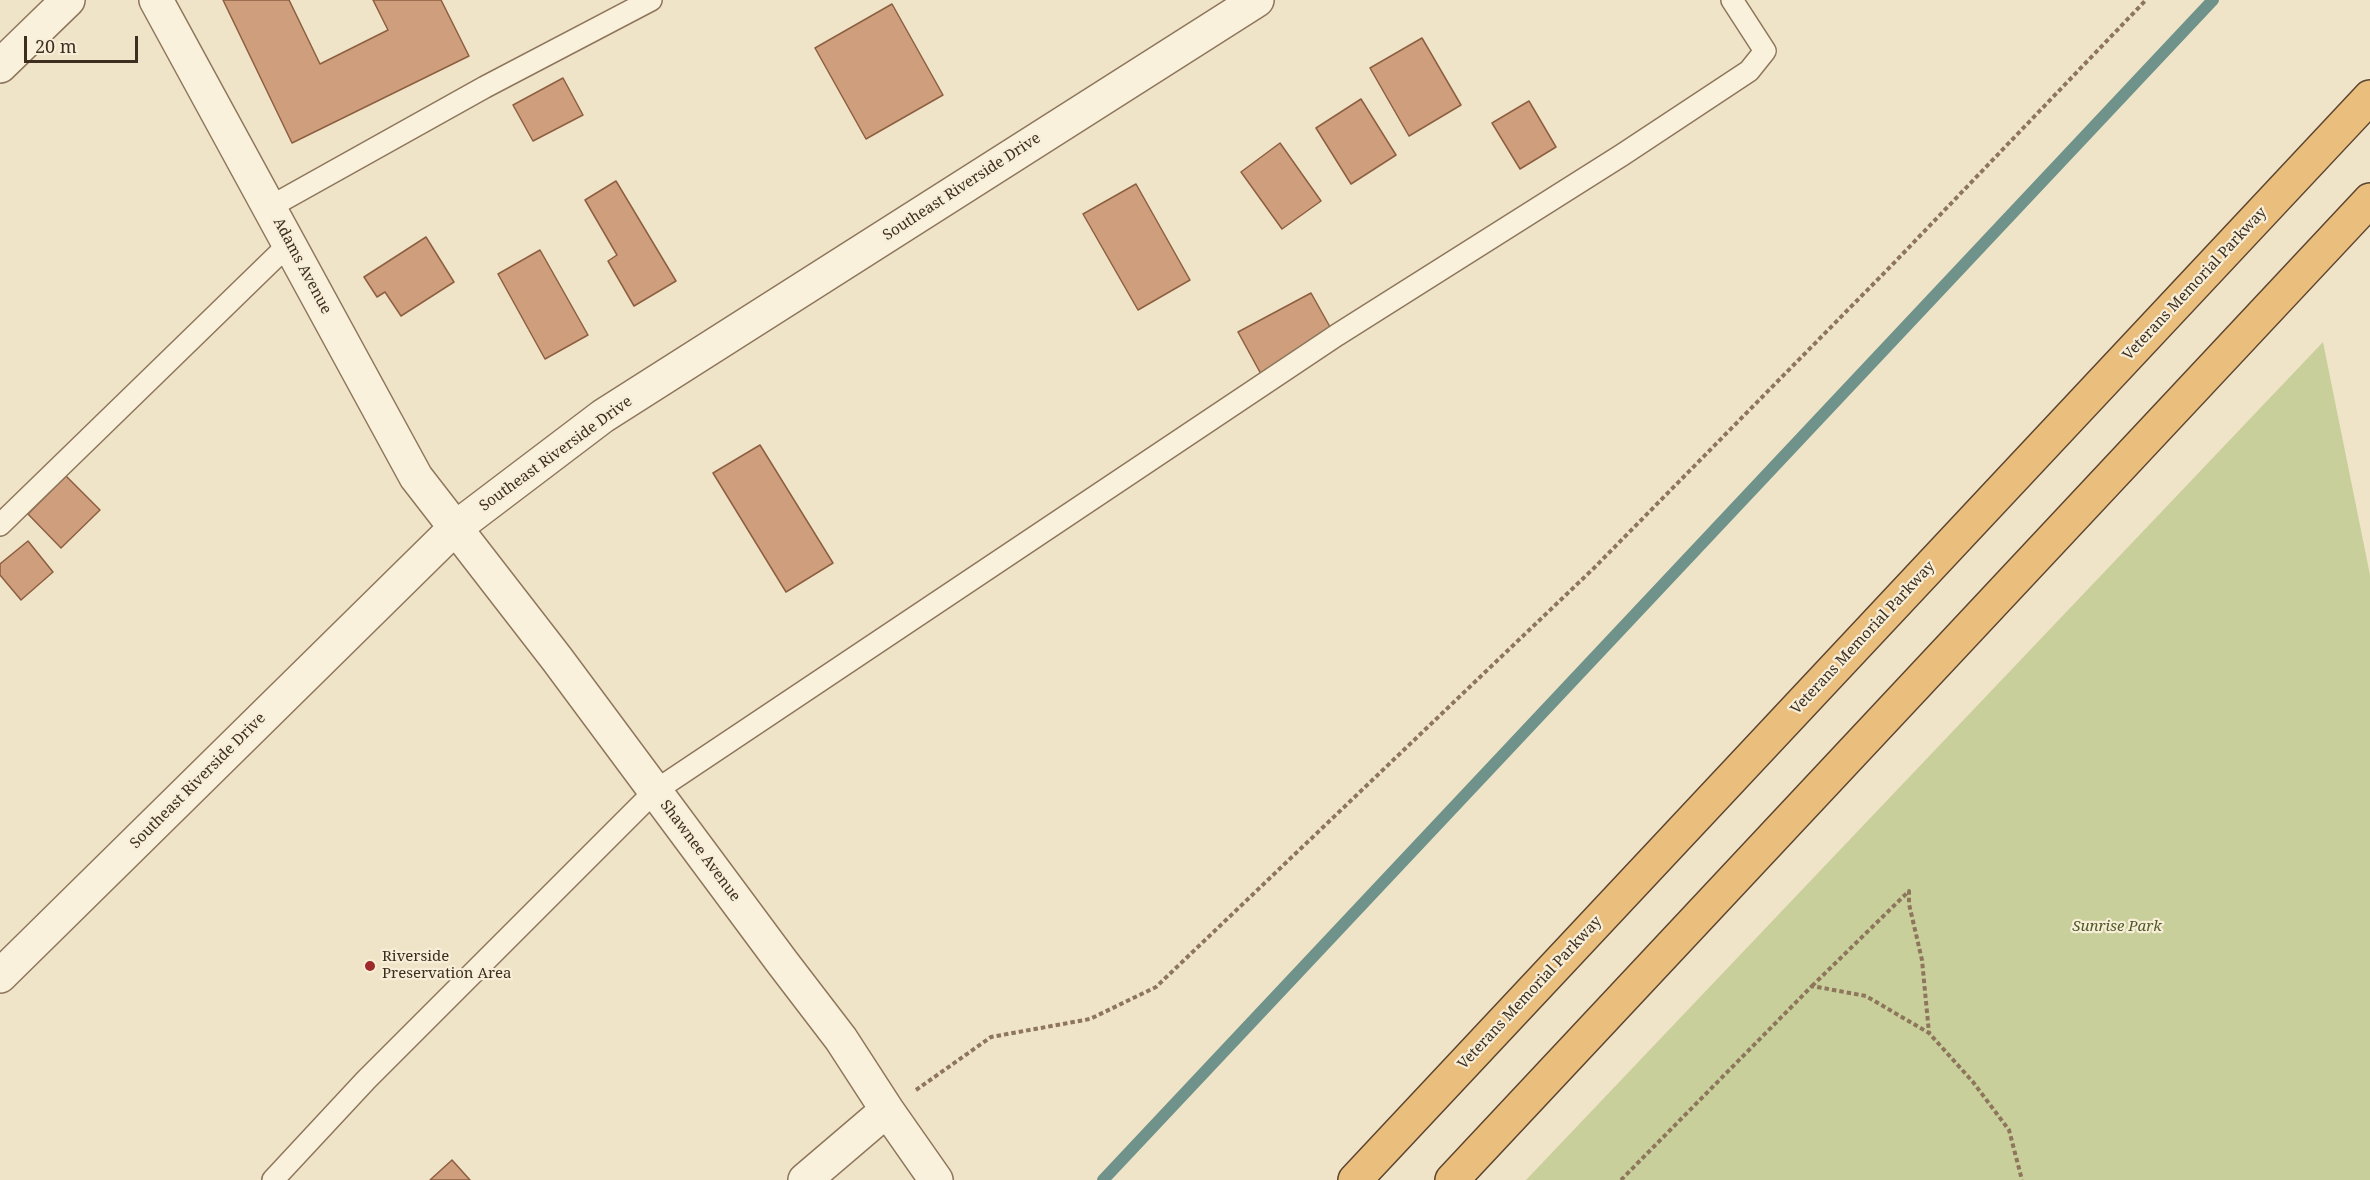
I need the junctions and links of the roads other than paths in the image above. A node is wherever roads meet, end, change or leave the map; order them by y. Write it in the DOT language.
graph roads {
  1 [pos="68,0"];
  2 [pos="156,0"];
  3 [pos="651,0"];
  4 [pos="1257,0"];
  5 [pos="1732,0"];
  6 [pos="0,66"];
  7 [pos="2370,97"];
  8 [pos="2370,200"];
  9 [pos="270,207"];
  10 [pos="290,243"];
  11 [pos="0,525"];
  12 [pos="454,528"];
  13 [pos="655,791"];
  14 [pos="0,976"];
  15 [pos="887,1110"];
  16 [pos="273,1180"];
  17 [pos="805,1180"];
  18 [pos="936,1180"];
  19 [pos="1355,1180"];
  20 [pos="1452,1180"];
  1 -- 6 [label="street"];
  2 -- 9 [label="street, Adams Avenue"];
  3 -- 9 [label="lane"];
  4 -- 12 [label="street, Southeast Riverside Drive"];
  5 -- 13 [label="lane"];
  7 -- 19 [label="highway, Veterans Memorial Parkway"];
  8 -- 20 [label="highway"];
  9 -- 10 [label="street, Adams Avenue"];
  10 -- 11 [label="lane"];
  10 -- 12 [label="street, Adams Avenue"];
  12 -- 13 [label="street, Shawnee Avenue"];
  12 -- 14 [label="street, Southeast Riverside Drive"];
  13 -- 15 [label="street, Shawnee Avenue"];
  13 -- 16 [label="lane"];
  15 -- 17 [label="street"];
  15 -- 18 [label="street, Shawnee Avenue"];
}
